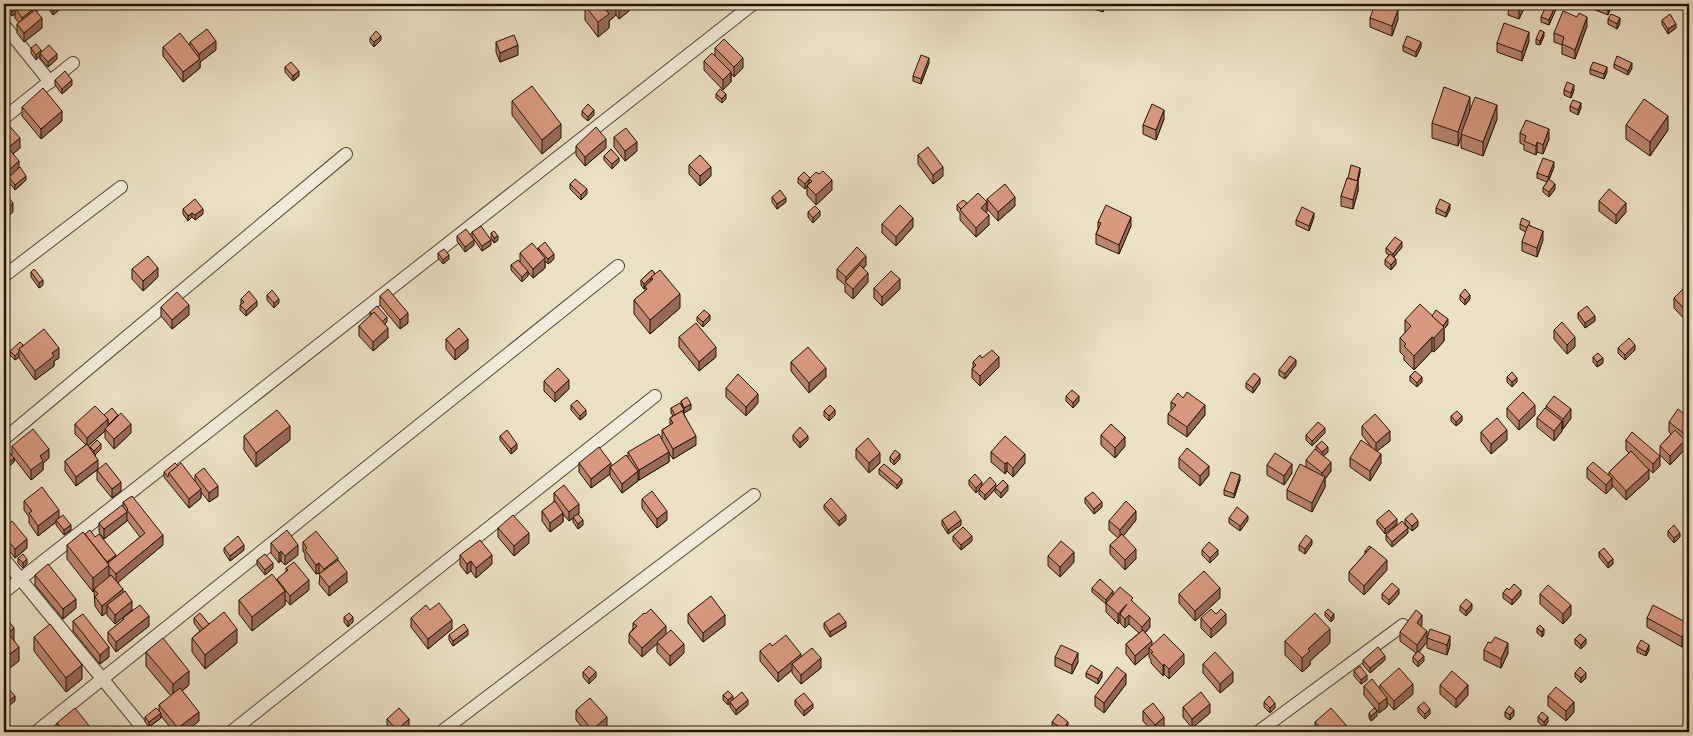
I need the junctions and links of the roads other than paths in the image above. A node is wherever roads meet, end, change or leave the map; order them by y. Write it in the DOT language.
graph roads {
  1 [pos="753,4"];
  2 [pos="4,25"];
  3 [pos="73,63"];
  4 [pos="50,82"];
  5 [pos="4,118"];
  6 [pos="346,154"];
  7 [pos="121,187"];
  8 [pos="618,266"];
  9 [pos="4,276"];
  10 [pos="655,396"];
  11 [pos="4,439"];
  12 [pos="754,494"];
  13 [pos="4,559"];
  14 [pos="20,579"];
  15 [pos="4,592"];
  16 [pos="1403,625"];
  17 [pos="103,680"];
  18 [pos="36,732"];
  19 [pos="146,732"];
  20 [pos="231,732"];
  21 [pos="441,732"];
  22 [pos="1258,732"];
  1 -- 14 [label="street"];
  2 -- 4 [label="street"];
  3 -- 4 [label="street"];
  4 -- 5 [label="street"];
  6 -- 11 [label="street"];
  7 -- 9 [label="street"];
  8 -- 17 [label="street"];
  10 -- 20 [label="street"];
  12 -- 21 [label="street"];
  13 -- 14 [label="street"];
  14 -- 15 [label="street"];
  14 -- 17 [label="street"];
  16 -- 22 [label="street"];
  17 -- 18 [label="street"];
  17 -- 19 [label="street"];
}
